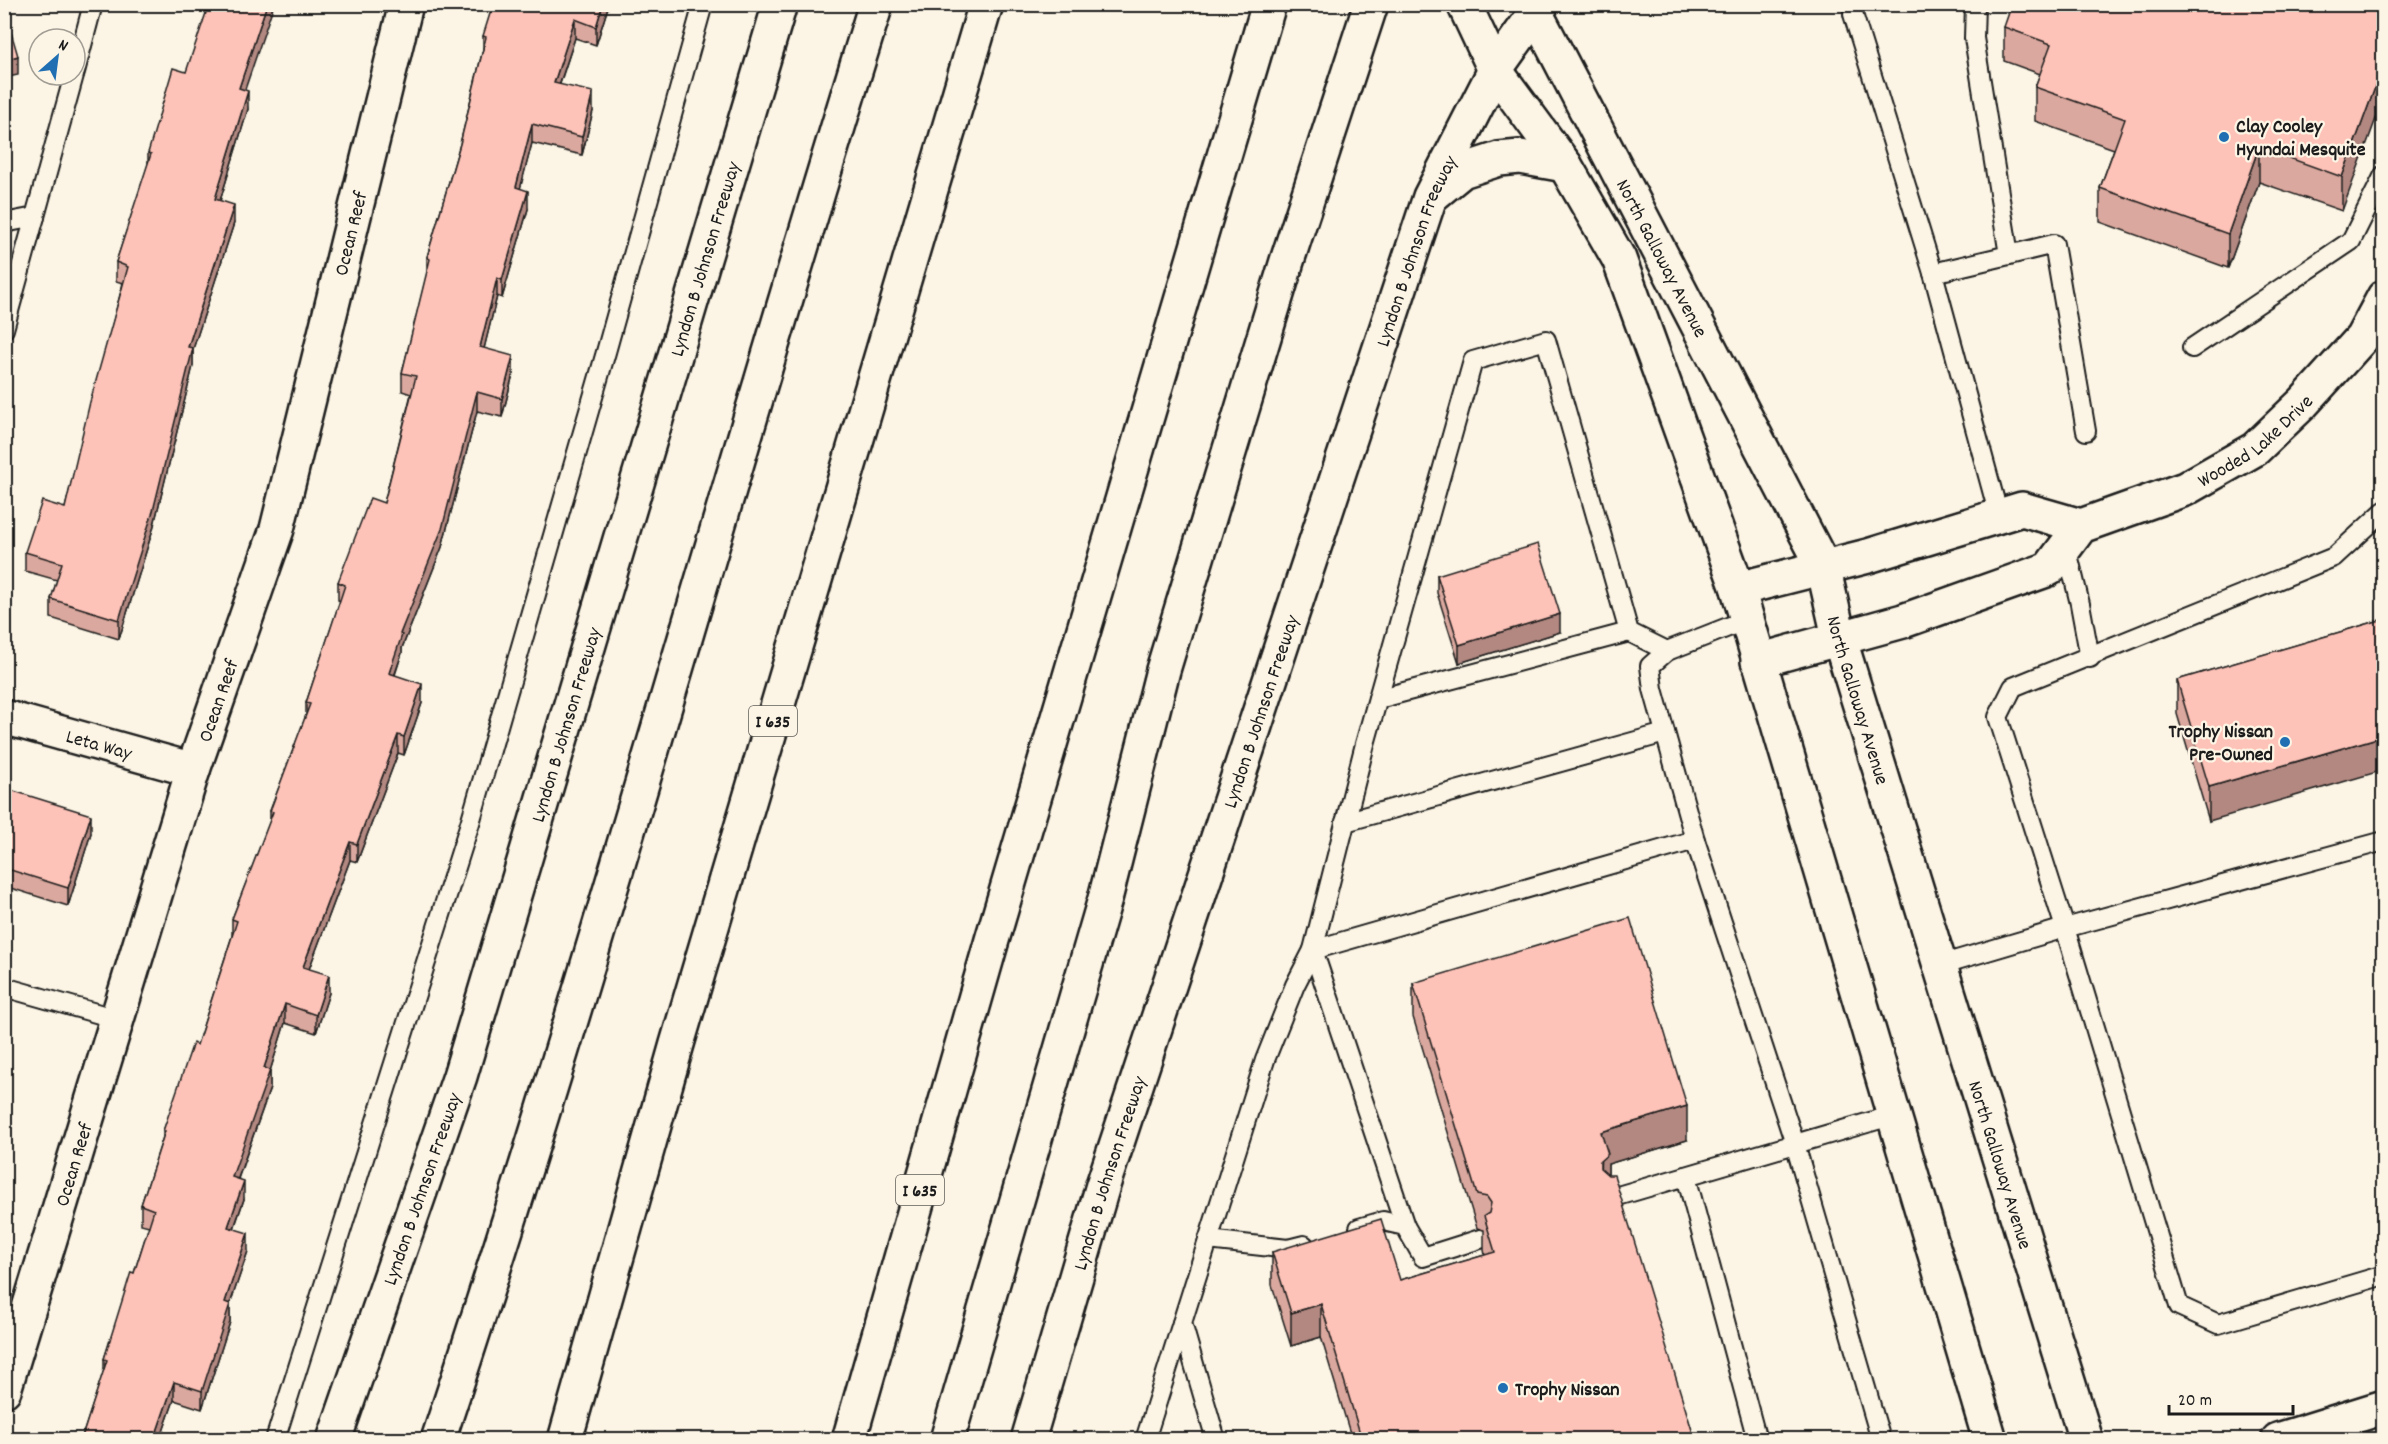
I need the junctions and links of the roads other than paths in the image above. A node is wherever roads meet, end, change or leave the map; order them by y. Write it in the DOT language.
graph roads {
  1 [pos="93,4"];
  2 [pos="406,4"];
  3 [pos="703,4"];
  4 [pos="780,4"];
  5 [pos="876,4"];
  6 [pos="986,4"];
  7 [pos="1269,4"];
  8 [pos="1371,4"];
  9 [pos="1464,4"];
  10 [pos="1856,4"];
  11 [pos="1975,4"];
  12 [pos="1536,7"];
  13 [pos="87,27"];
  14 [pos="1495,70"];
  15 [pos="71,87"];
  16 [pos="1565,165"];
  17 [pos="2384,175"];
  18 [pos="1430,197"];
  19 [pos="35,217"];
  20 [pos="4,223"];
  21 [pos="2009,255"];
  22 [pos="1933,273"];
  23 [pos="2382,306"];
  24 [pos="4,329"];
  25 [pos="2192,348"];
  26 [pos="2086,431"];
  27 [pos="2384,511"];
  28 [pos="1999,516"];
  29 [pos="2074,536"];
  30 [pos="1823,566"];
  31 [pos="1738,589"];
  32 [pos="1746,620"];
  33 [pos="1629,632"];
  34 [pos="1839,637"];
  35 [pos="1667,651"];
  36 [pos="2090,658"];
  37 [pos="1758,661"];
  38 [pos="1378,699"];
  39 [pos="4,717"];
  40 [pos="1665,733"];
  41 [pos="193,770"];
  42 [pos="1345,822"];
  43 [pos="1695,840"];
  44 [pos="2384,841"];
  45 [pos="2065,928"];
  46 [pos="1313,950"];
  47 [pos="1940,965"];
  48 [pos="4,987"];
  49 [pos="117,1019"];
  50 [pos="1894,1115"];
  51 [pos="1795,1144"];
  52 [pos="1686,1176"];
  53 [pos="1611,1198"];
  54 [pos="1405,1227"];
  55 [pos="1341,1233"];
  56 [pos="1480,1239"];
  57 [pos="1208,1240"];
  58 [pos="1320,1240"];
  59 [pos="2384,1275"];
  60 [pos="1182,1323"];
  61 [pos="13,1330"];
  62 [pos="4,1390"];
  63 [pos="2384,1407"];
  64 [pos="2329,1432"];
  65 [pos="275,1440"];
  66 [pos="334,1440"];
  67 [pos="438,1440"];
  68 [pos="565,1440"];
  69 [pos="849,1440"];
  70 [pos="947,1440"];
  71 [pos="1028,1440"];
  72 [pos="1145,1440"];
  73 [pos="1216,1440"];
  74 [pos="1757,1440"];
  75 [pos="1881,1440"];
  76 [pos="1990,1440"];
  77 [pos="2086,1440"];
  78 [pos="2278,1440"];
  1 -- 13 [label="lane"];
  2 -- 41 [label="main road, Ocean Reef"];
  3 -- 65 [label="lane"];
  4 -- 66 [label="main road, Lyndon B Johnson Freeway"];
  5 -- 67 [label="main road"];
  6 -- 68 [label="main road, I 635"];
  7 -- 69 [label="main road, I 635"];
  8 -- 70 [label="main road"];
  9 -- 14 [label="main road, North Galloway Avenue"];
  10 -- 22 [label="lane"];
  11 -- 21 [label="lane"];
  12 -- 14 [label="main road, Lyndon B Johnson Freeway"];
  12 -- 30 [label="main road, North Galloway Avenue"];
  14 -- 16 [label="main road, North Galloway Avenue"];
  14 -- 18 [label="main road, Lyndon B Johnson Freeway"];
  15 -- 19 [label="lane"];
  16 -- 18 [label="main road"];
  16 -- 31 [label="main road, North Galloway Avenue"];
  17 -- 25 [label="lane"];
  18 -- 71 [label="main road, Lyndon B Johnson Freeway"];
  19 -- 20 [label="lane"];
  19 -- 24 [label="lane"];
  21 -- 22 [label="lane"];
  21 -- 26 [label="lane"];
  22 -- 28 [label="lane"];
  23 -- 29 [label="main road, Wooded Lake Drive"];
  27 -- 36 [label="lane"];
  28 -- 29 [label="main road"];
  28 -- 30 [label="main road"];
  29 -- 34 [label="main road"];
  29 -- 36 [label="lane"];
  30 -- 31 [label="main road"];
  30 -- 34 [label="main road, North Galloway Avenue"];
  31 -- 32 [label="main road, North Galloway Avenue"];
  32 -- 35 [label="lane"];
  32 -- 37 [label="main road, North Galloway Avenue"];
  33 -- 35 [label="lane"];
  33 -- 38 [label="lane"];
  33 -- 38 [label="lane"];
  34 -- 37 [label="main road"];
  34 -- 47 [label="main road, North Galloway Avenue"];
  35 -- 40 [label="lane"];
  36 -- 45 [label="lane"];
  37 -- 50 [label="main road, North Galloway Avenue"];
  38 -- 42 [label="lane"];
  39 -- 41 [label="main road, Leta Way"];
  40 -- 42 [label="lane"];
  40 -- 43 [label="lane"];
  41 -- 49 [label="main road, Ocean Reef"];
  42 -- 46 [label="lane"];
  43 -- 46 [label="lane"];
  43 -- 51 [label="lane"];
  44 -- 45 [label="lane"];
  45 -- 47 [label="lane"];
  45 -- 59 [label="lane"];
  46 -- 54 [label="lane"];
  46 -- 57 [label="lane"];
  47 -- 77 [label="main road, North Galloway Avenue"];
  48 -- 49 [label="lane"];
  49 -- 61 [label="main road, Ocean Reef"];
  50 -- 51 [label="lane"];
  50 -- 76 [label="main road, North Galloway Avenue"];
  51 -- 52 [label="lane"];
  51 -- 75 [label="lane"];
  52 -- 53 [label="lane"];
  52 -- 74 [label="lane"];
  54 -- 55 [label="lane"];
  54 -- 56 [label="lane"];
  57 -- 58 [label="lane"];
  57 -- 60 [label="lane"];
  60 -- 72 [label="lane"];
  60 -- 73 [label="lane"];
  61 -- 62 [label="main road, Ocean Reef"];
  63 -- 64 [label="main road"];
  64 -- 78 [label="main road"];
}
